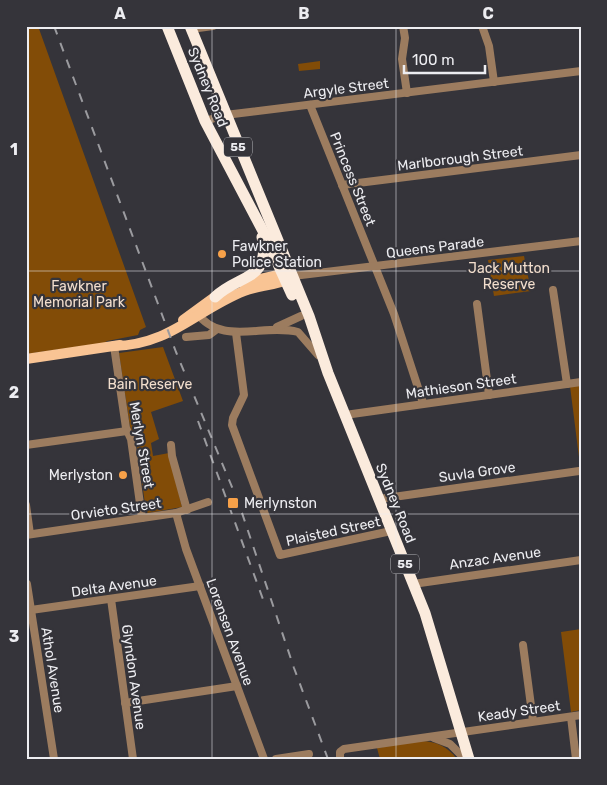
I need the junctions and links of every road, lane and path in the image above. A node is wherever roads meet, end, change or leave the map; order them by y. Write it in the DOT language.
graph roads {
  1 [pos="167,26"];
  2 [pos="213,26"];
  3 [pos="403,26"];
  4 [pos="482,26"];
  5 [pos="191,28"];
  6 [pos="581,72"];
  7 [pos="494,82"];
  8 [pos="407,93"];
  9 [pos="310,105"];
  10 [pos="225,115"];
  11 [pos="204,122"];
  12 [pos="581,155"];
  13 [pos="342,185"];
  14 [pos="258,222"];
  15 [pos="581,241"];
  16 [pos="375,267"];
  17 [pos="287,277"];
  18 [pos="553,290"];
  19 [pos="215,296"];
  20 [pos="477,304"];
  21 [pos="199,312"];
  22 [pos="301,316"];
  23 [pos="214,327"];
  24 [pos="273,328"];
  25 [pos="236,333"];
  26 [pos="186,337"];
  27 [pos="114,346"];
  28 [pos="318,355"];
  29 [pos="26,359"];
  30 [pos="328,373"];
  31 [pos="581,382"];
  32 [pos="567,384"];
  33 [pos="489,395"];
  34 [pos="424,403"];
  35 [pos="345,415"];
  36 [pos="127,431"];
  37 [pos="172,444"];
  38 [pos="26,445"];
  39 [pos="579,471"];
  40 [pos="379,499"];
  41 [pos="208,502"];
  42 [pos="26,505"];
  43 [pos="187,510"];
  44 [pos="176,513"];
  45 [pos="142,518"];
  46 [pos="391,531"];
  47 [pos="28,535"];
  48 [pos="581,560"];
  49 [pos="27,584"];
  50 [pos="413,584"];
  51 [pos="200,586"];
  52 [pos="111,599"];
  53 [pos="31,610"];
  54 [pos="523,645"];
  55 [pos="237,686"];
  56 [pos="125,703"];
  57 [pos="456,714"];
  58 [pos="581,715"];
  59 [pos="571,717"];
  60 [pos="533,721"];
  61 [pos="461,732"];
  62 [pos="433,737"];
  63 [pos="309,754"];
  64 [pos="340,755"];
  65 [pos="281,758"];
  66 [pos="54,759"];
  67 [pos="133,759"];
  68 [pos="264,759"];
  69 [pos="465,759"];
  70 [pos="469,759"];
  71 [pos="576,759"];
  1 -- 11 [label="highway, Sydney Road / 55"];
  2 -- 5 [label="street"];
  3 -- 8 [label="street"];
  4 -- 7 [label="street"];
  5 -- 10 [label="highway, Sydney Road / 55"];
  6 -- 7 [label="street, Argyle Street"];
  7 -- 8 [label="street, Argyle Street"];
  8 -- 9 [label="street, Argyle Street"];
  9 -- 10 [label="street, Argyle Street"];
  9 -- 13 [label="street, Princess Street"];
  10 -- 11 [label="street, Argyle Street"];
  10 -- 17 [label="highway, Sydney Road / 55"];
  11 -- 14 [label="highway, Sydney Road / 55"];
  12 -- 13 [label="street, Marlborough Street"];
  13 -- 16 [label="street, Princess Street"];
  14 -- 17 [label="highway, Sydney Road / 55"];
  14 -- 19 [label="highway"];
  15 -- 16 [label="street, Queens Parade"];
  16 -- 17 [label="street, Queens Parade"];
  16 -- 34 [label="street, Princess Street"];
  17 -- 19 [label="main road"];
  17 -- 21 [label="main road"];
  17 -- 22 [label="highway, Sydney Road / 55"];
  17 -- 30 [label="highway, Sydney Road / 55"];
  18 -- 32 [label="street"];
  19 -- 21 [label="main road"];
  20 -- 33 [label="street"];
  21 -- 23 [label="street"];
  21 -- 27 [label="main road"];
  22 -- 24 [label="street"];
  22 -- 28 [label="highway, Sydney Road / 55"];
  23 -- 25 [label="street"];
  23 -- 26 [label="street"];
  24 -- 25 [label="street"];
  24 -- 28 [label="street"];
  25 -- 46 [label="street, Plaisted Street"];
  27 -- 29 [label="main road"];
  27 -- 36 [label="street, Merlyn Street"];
  28 -- 30 [label="highway, Sydney Road / 55"];
  30 -- 35 [label="highway, Sydney Road / 55"];
  31 -- 32 [label="street, Mathieson Street"];
  32 -- 33 [label="street, Mathieson Street"];
  33 -- 34 [label="street, Mathieson Street"];
  34 -- 35 [label="street, Mathieson Street"];
  35 -- 40 [label="highway, Sydney Road / 55"];
  36 -- 38 [label="street"];
  36 -- 45 [label="street, Merlyn Street"];
  37 -- 43 [label="street"];
  39 -- 40 [label="street, Suvla Grove"];
  40 -- 46 [label="highway, Sydney Road / 55"];
  41 -- 43 [label="street, Orvieto Street"];
  42 -- 47 [label="street"];
  43 -- 44 [label="street, Orvieto Street"];
  44 -- 45 [label="street, Orvieto Street"];
  44 -- 51 [label="street, Lorensen Avenue"];
  45 -- 47 [label="street, Orvieto Street"];
  46 -- 50 [label="highway, Sydney Road / 55"];
  48 -- 50 [label="street, Anzac Avenue"];
  49 -- 53 [label="street, Athol Avenue"];
  50 -- 57 [label="highway, Sydney Road / 55"];
  51 -- 52 [label="street, Delta Avenue"];
  51 -- 55 [label="street, Lorensen Avenue"];
  52 -- 53 [label="street, Delta Avenue"];
  52 -- 56 [label="street, Glyndon Avenue"];
  53 -- 66 [label="street, Athol Avenue"];
  54 -- 60 [label="street"];
  55 -- 56 [label="street"];
  55 -- 68 [label="street, Lorensen Avenue"];
  56 -- 67 [label="street, Glyndon Avenue"];
  57 -- 61 [label="highway, Sydney Road / 55"];
  57 -- 62 [label="street"];
  58 -- 59 [label="street, Keady Street"];
  59 -- 60 [label="street, Keady Street"];
  59 -- 71 [label="street"];
  60 -- 61 [label="street, Keady Street"];
  61 -- 62 [label="street, Keady Street"];
  61 -- 70 [label="highway, Sydney Road / 55"];
  62 -- 64 [label="street, Keady Street"];
  62 -- 69 [label="street"];
  63 -- 65 [label="street"];
}
